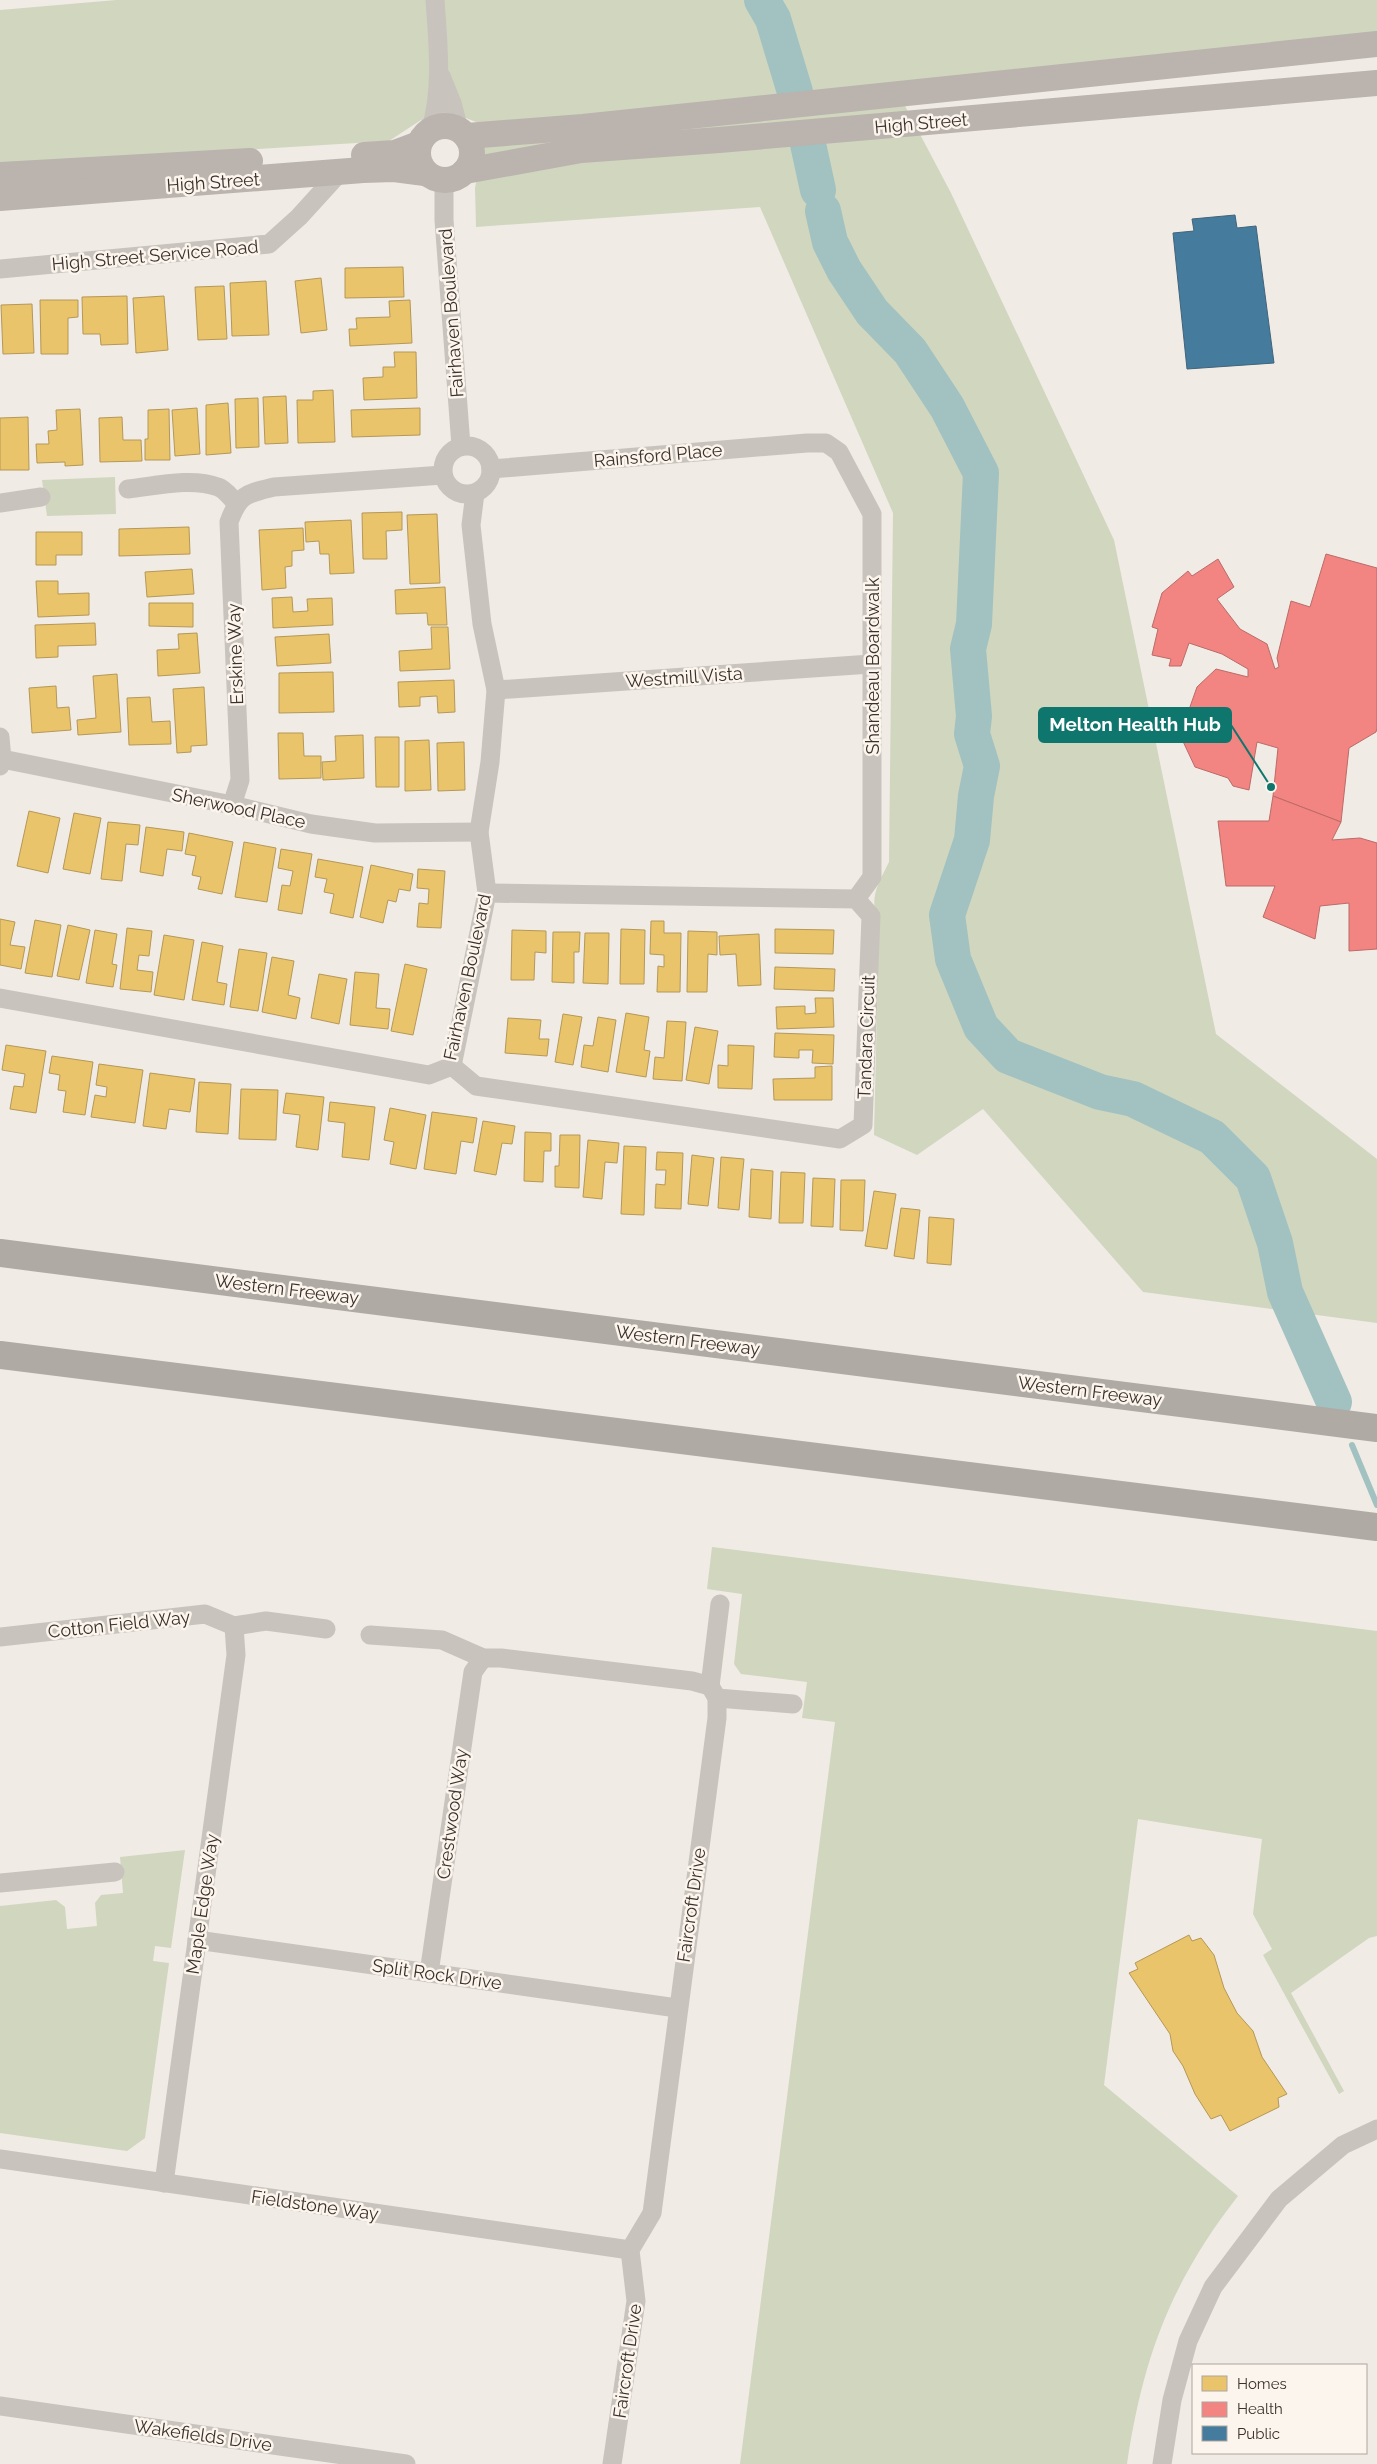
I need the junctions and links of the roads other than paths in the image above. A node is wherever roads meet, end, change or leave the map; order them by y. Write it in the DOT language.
graph roads {
  1 [pos="436,0"];
  2 [pos="1377,44"];
  3 [pos="440,75"];
  4 [pos="1377,83"];
  5 [pos="463,133"];
  6 [pos="425,137"];
  7 [pos="340,172"];
  8 [pos="0,175"];
  9 [pos="445,175"];
  10 [pos="0,198"];
  11 [pos="0,269"];
  12 [pos="826,443"];
  13 [pos="462,446"];
  14 [pos="491,469"];
  15 [pos="443,475"];
  16 [pos="128,489"];
  17 [pos="475,493"];
  18 [pos="41,497"];
  19 [pos="0,503"];
  20 [pos="236,503"];
  21 [pos="871,664"];
  22 [pos="496,690"];
  23 [pos="0,736"];
  24 [pos="1,762"];
  25 [pos="232,805"];
  26 [pos="479,832"];
  27 [pos="487,893"];
  28 [pos="856,899"];
  29 [pos="0,998"];
  30 [pos="452,1066"];
  31 [pos="0,1253"];
  32 [pos="0,1355"];
  33 [pos="1377,1428"];
  34 [pos="1377,1527"];
  35 [pos="720,1604"];
  36 [pos="234,1626"];
  37 [pos="326,1629"];
  38 [pos="370,1635"];
  39 [pos="0,1637"];
  40 [pos="483,1658"];
  41 [pos="713,1692"];
  42 [pos="793,1704"];
  43 [pos="115,1872"];
  44 [pos="0,1883"];
  45 [pos="197,1940"];
  46 [pos="429,1973"];
  47 [pos="677,2008"];
  48 [pos="1377,2129"];
  49 [pos="0,2159"];
  50 [pos="164,2182"];
  51 [pos="630,2250"];
  52 [pos="0,2406"];
  53 [pos="406,2464"];
  54 [pos="612,2464"];
  55 [pos="1162,2464"];
  1 -- 3 [label="street"];
  2 -- 5 [label="main road, High Street"];
  3 -- 5 [label="street"];
  3 -- 6 [label="street"];
  4 -- 9 [label="main road, High Street"];
  5 -- 6 [label="main road"];
  5 -- 9 [label="main road"];
  6 -- 8 [label="main road, High Street"];
  6 -- 9 [label="main road"];
  7 -- 9 [label="main road, High Street"];
  7 -- 10 [label="main road, High Street"];
  7 -- 11 [label="street, High Street Service Road"];
  9 -- 13 [label="street, Fairhaven Boulevard"];
  12 -- 14 [label="street, Rainsford Place"];
  12 -- 21 [label="street, Shandeau Boardwalk"];
  13 -- 14 [label="street"];
  13 -- 15 [label="street"];
  14 -- 17 [label="street"];
  15 -- 17 [label="street"];
  15 -- 20 [label="street"];
  16 -- 20 [label="street"];
  17 -- 22 [label="street, Fairhaven Boulevard"];
  18 -- 19 [label="street"];
  20 -- 25 [label="street, Erskine Way"];
  21 -- 22 [label="street, Westmill Vista"];
  21 -- 28 [label="street, Shandeau Boardwalk"];
  22 -- 26 [label="street, Fairhaven Boulevard"];
  23 -- 24 [label="street"];
  24 -- 25 [label="street, Sherwood Place"];
  25 -- 26 [label="street, Sherwood Place"];
  26 -- 27 [label="street, Fairhaven Boulevard"];
  27 -- 28 [label="street"];
  27 -- 30 [label="street, Fairhaven Boulevard"];
  28 -- 30 [label="street, Tandara Circuit"];
  29 -- 30 [label="street, Fairhaven Boulevard"];
  31 -- 33 [label="highway, Western Freeway"];
  32 -- 34 [label="highway"];
  35 -- 41 [label="street, Faircroft Drive"];
  36 -- 37 [label="street"];
  36 -- 39 [label="street, Cotton Field Way"];
  36 -- 45 [label="street, Maple Edge Way"];
  38 -- 40 [label="street"];
  40 -- 41 [label="street"];
  40 -- 46 [label="street, Crestwood Way"];
  41 -- 42 [label="street"];
  41 -- 47 [label="street, Faircroft Drive"];
  43 -- 44 [label="street"];
  45 -- 46 [label="street, Split Rock Drive"];
  45 -- 50 [label="street, Maple Edge Way"];
  46 -- 47 [label="street, Split Rock Drive"];
  47 -- 51 [label="street, Faircroft Drive"];
  48 -- 55 [label="street"];
  49 -- 50 [label="street, Fieldstone Way"];
  50 -- 51 [label="street, Fieldstone Way"];
  51 -- 54 [label="street, Faircroft Drive"];
  52 -- 53 [label="street, Wakefields Drive"];
}
